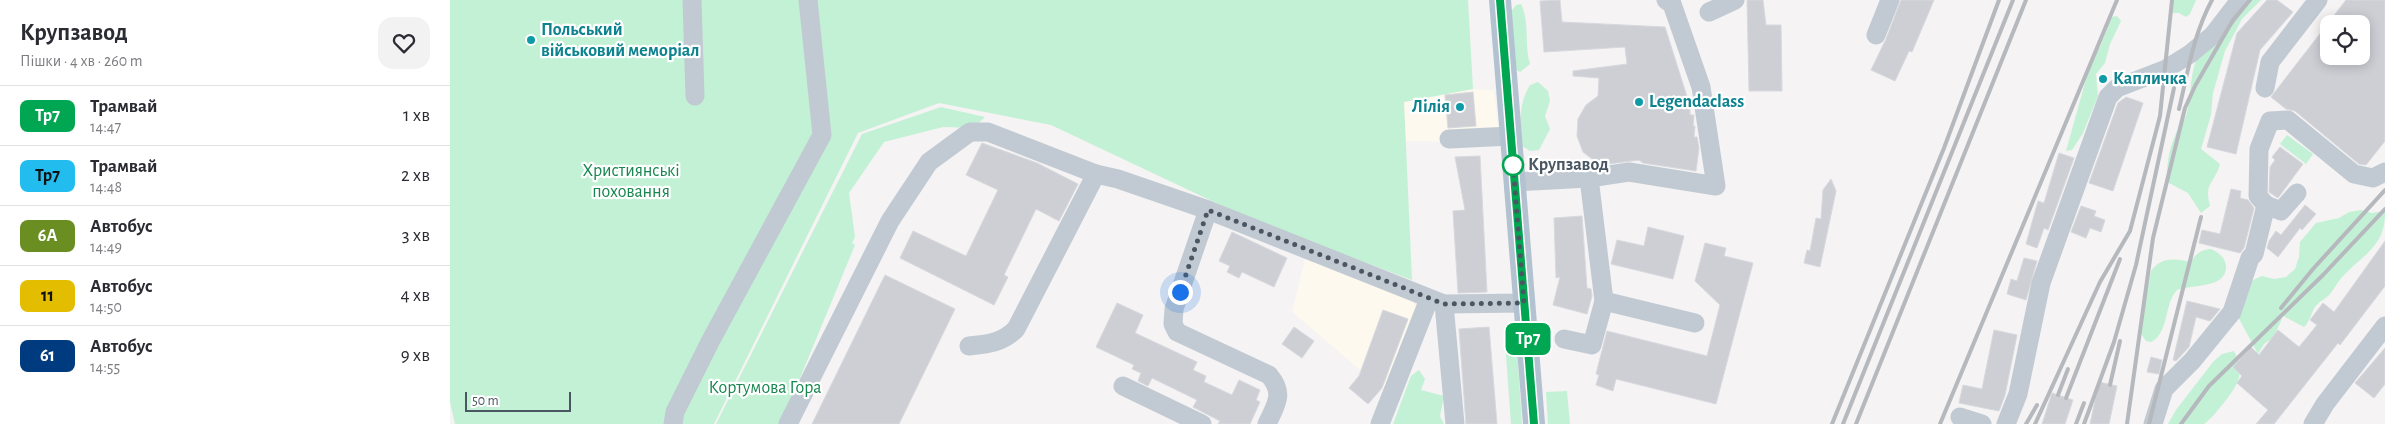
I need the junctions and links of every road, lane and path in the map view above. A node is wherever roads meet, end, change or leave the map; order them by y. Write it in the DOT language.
graph roads {
  1 [pos="692,0"];
  2 [pos="808,0"];
  3 [pos="1500,0"];
  4 [pos="1666,0"];
  5 [pos="1734,0"];
  6 [pos="1890,0"];
  7 [pos="2240,0"];
  8 [pos="2318,0"];
  9 [pos="1709,12"];
  10 [pos="1876,35"];
  11 [pos="2265,88"];
  12 [pos="695,96"];
  13 [pos="1511,136"];
  14 [pos="1449,139"];
  15 [pos="2385,172"];
  16 [pos="1096,174"];
  17 [pos="1588,178"];
  18 [pos="1514,182"];
  19 [pos="2297,193"];
  20 [pos="2266,205"];
  21 [pos="1208,210"];
  22 [pos="1437,301"];
  23 [pos="1604,301"];
  24 [pos="1524,303"];
  25 [pos="1696,323"];
  26 [pos="2385,326"];
  27 [pos="1564,339"];
  28 [pos="969,346"];
  29 [pos="1123,386"];
  30 [pos="1960,417"];
  31 [pos="673,424"];
  32 [pos="788,424"];
  33 [pos="1202,424"];
  34 [pos="1267,424"];
  35 [pos="1380,424"];
  36 [pos="1455,424"];
  37 [pos="1534,424"];
  38 [pos="1982,424"];
  39 [pos="2006,424"];
  40 [pos="2153,424"];
  41 [pos="2313,424"];
  1 -- 12 [label="street"];
  2 -- 31 [label="street"];
  3 -- 13 [label="main road"];
  4 -- 17 [label="street"];
  5 -- 9 [label="street"];
  6 -- 10 [label="street"];
  7 -- 39 [label="street"];
  8 -- 11 [label="street"];
  13 -- 14 [label="street"];
  13 -- 18 [label="main road"];
  15 -- 20 [label="street"];
  16 -- 21 [label="street"];
  16 -- 28 [label="street"];
  16 -- 32 [label="street"];
  17 -- 18 [label="street"];
  17 -- 23 [label="street"];
  18 -- 24 [label="main road"];
  19 -- 20 [label="street"];
  20 -- 40 [label="street"];
  21 -- 22 [label="street"];
  21 -- 34 [label="street"];
  22 -- 24 [label="street"];
  22 -- 35 [label="street"];
  22 -- 36 [label="street"];
  23 -- 25 [label="street"];
  23 -- 27 [label="street"];
  24 -- 37 [label="main road"];
  26 -- 41 [label="street"];
  29 -- 33 [label="street"];
  30 -- 38 [label="street"];
}
